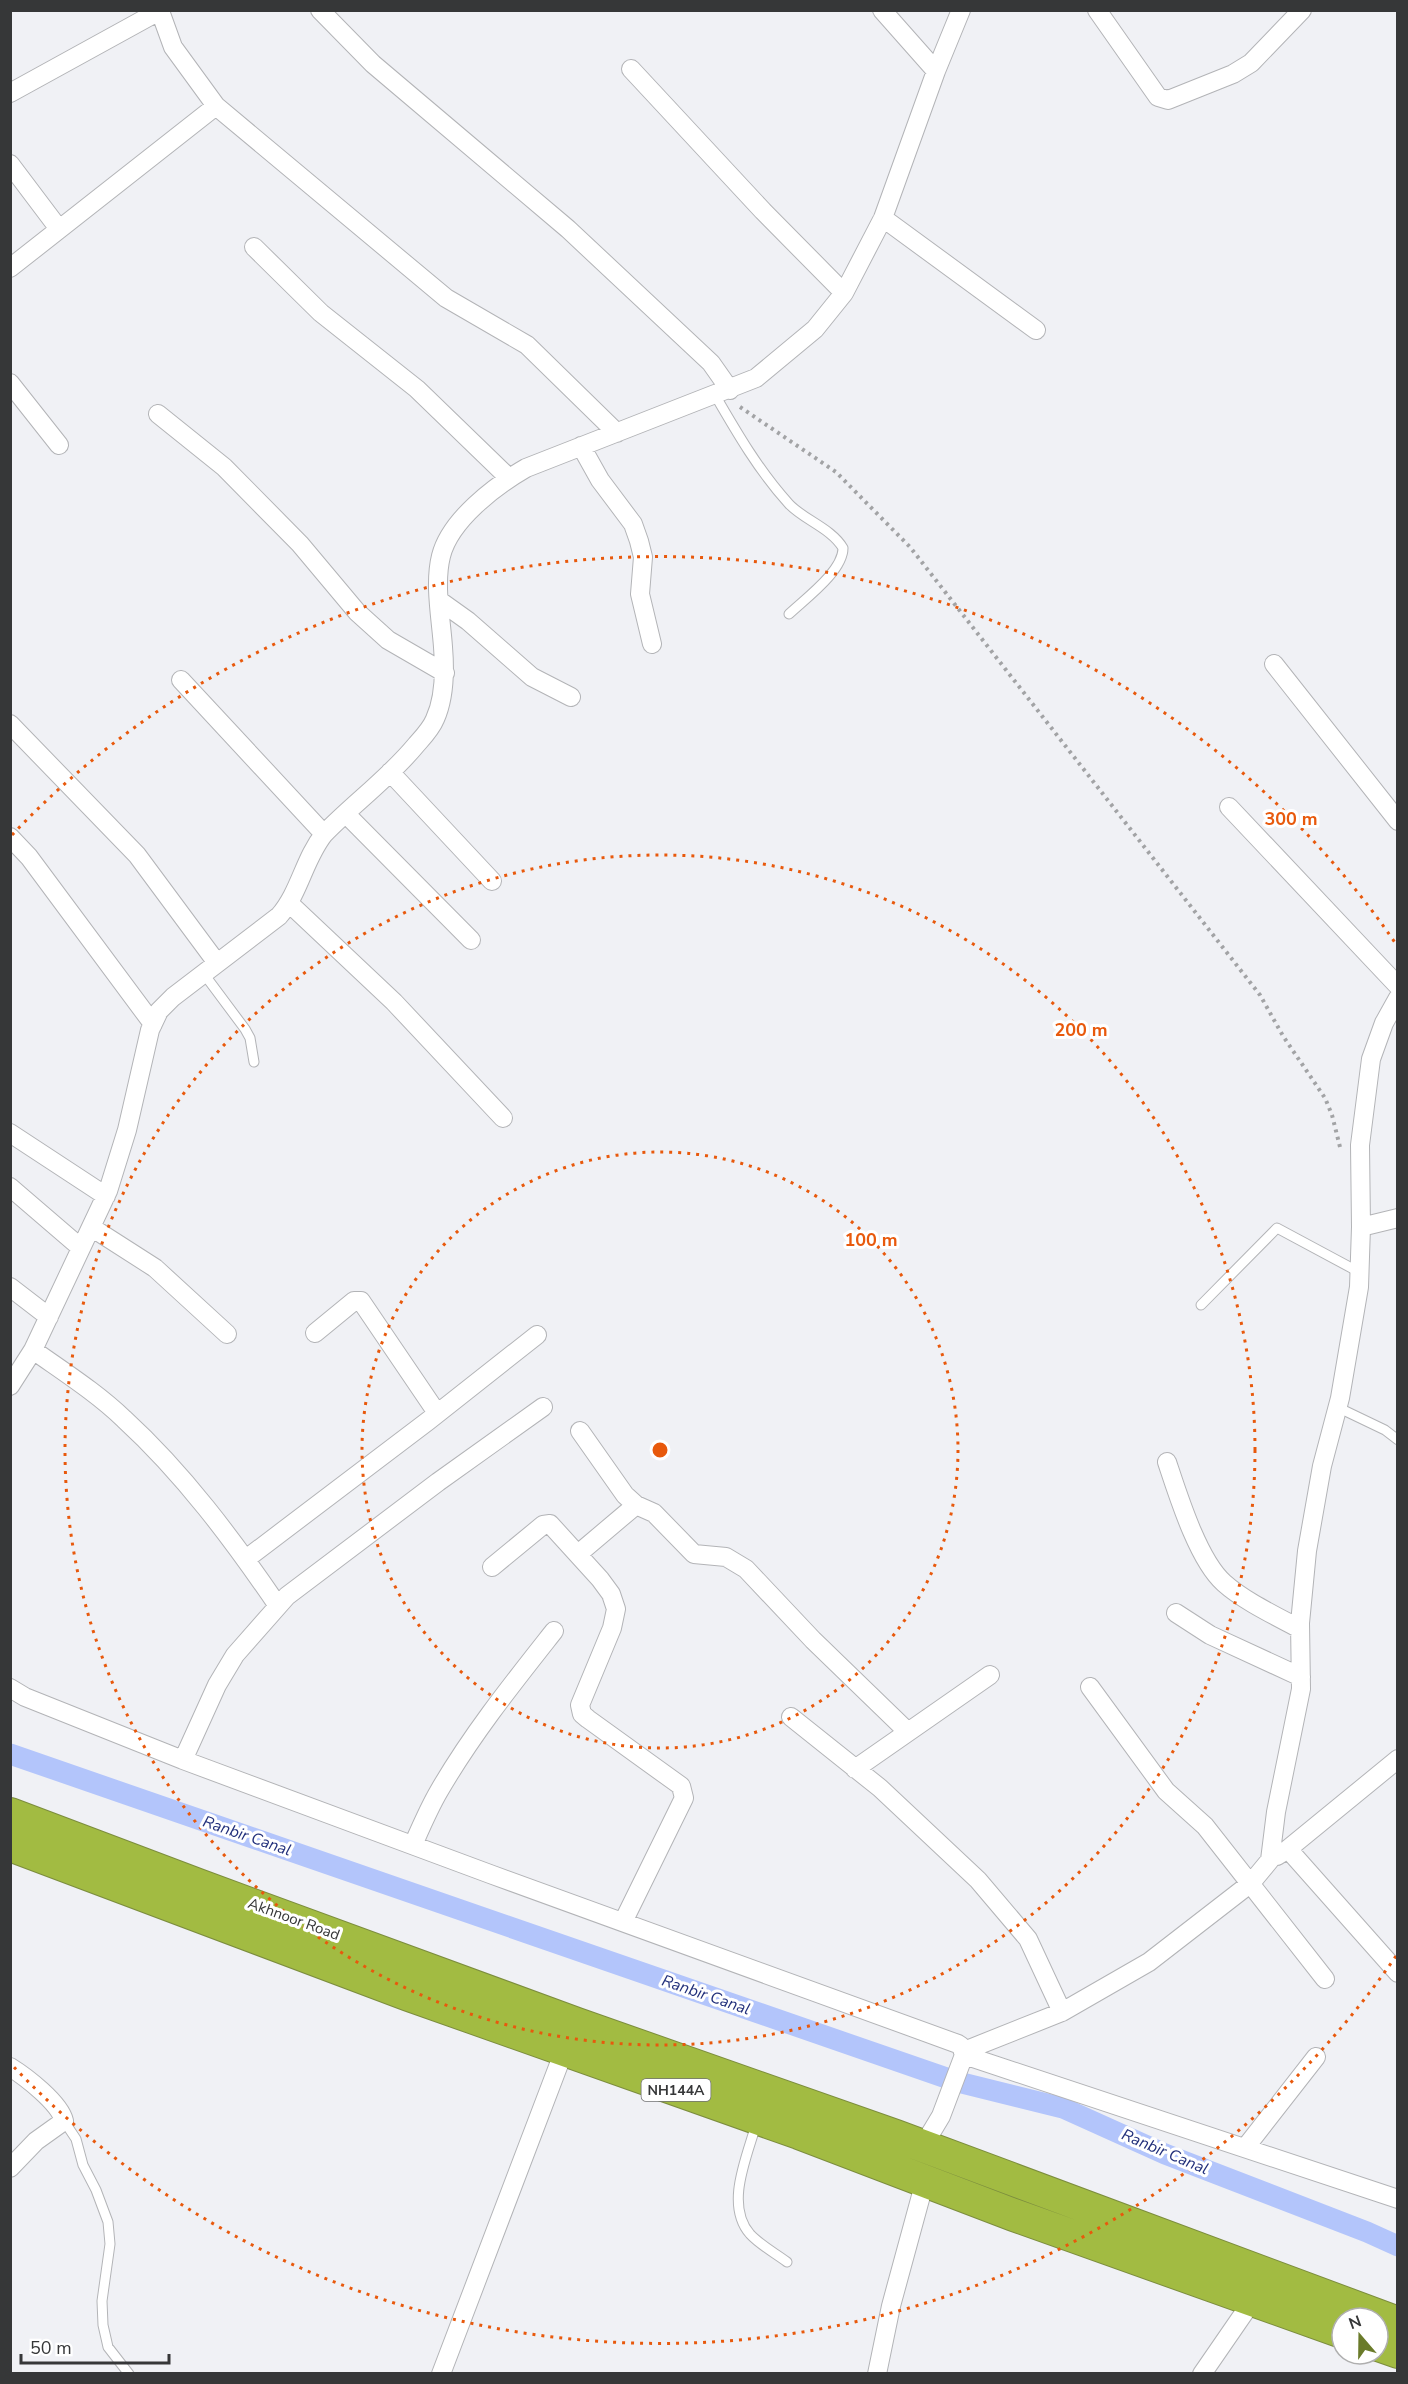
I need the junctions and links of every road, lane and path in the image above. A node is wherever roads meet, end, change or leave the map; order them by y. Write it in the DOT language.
graph roads {
  1 [pos="320,10"];
  2 [pos="882,10"];
  3 [pos="961,10"];
  4 [pos="1096,10"];
  5 [pos="1302,10"];
  6 [pos="160,11"];
  7 [pos="630,69"];
  8 [pos="936,71"];
  9 [pos="10,93"];
  10 [pos="216,106"];
  11 [pos="10,164"];
  12 [pos="883,218"];
  13 [pos="59,229"];
  14 [pos="254,248"];
  15 [pos="10,268"];
  16 [pos="844,293"];
  17 [pos="1036,330"];
  18 [pos="10,383"];
  19 [pos="721,393"];
  20 [pos="158,414"];
  21 [pos="616,433"];
  22 [pos="59,445"];
  23 [pos="581,446"];
  24 [pos="509,478"];
  25 [pos="440,601"];
  26 [pos="789,614"];
  27 [pos="652,644"];
  28 [pos="1274,664"];
  29 [pos="445,673"];
  30 [pos="181,680"];
  31 [pos="571,698"];
  32 [pos="10,724"];
  33 [pos="390,772"];
  34 [pos="1229,807"];
  35 [pos="346,814"];
  36 [pos="1398,821"];
  37 [pos="324,834"];
  38 [pos="10,837"];
  39 [pos="492,881"];
  40 [pos="290,904"];
  41 [pos="471,940"];
  42 [pos="210,968"];
  43 [pos="1398,986"];
  44 [pos="1398,998"];
  45 [pos="153,1023"];
  46 [pos="254,1062"];
  47 [pos="503,1118"];
  48 [pos="10,1133"];
  49 [pos="1341,1154"];
  50 [pos="10,1187"];
  51 [pos="106,1196"];
  52 [pos="1398,1218"];
  53 [pos="91,1227"];
  54 [pos="1361,1227"];
  55 [pos="81,1248"];
  56 [pos="1359,1272"];
  57 [pos="10,1287"];
  58 [pos="1201,1305"];
  59 [pos="49,1317"];
  60 [pos="315,1333"];
  61 [pos="227,1334"];
  62 [pos="537,1335"];
  63 [pos="33,1350"];
  64 [pos="10,1386"];
  65 [pos="543,1407"];
  66 [pos="1337,1407"];
  67 [pos="437,1413"];
  68 [pos="579,1431"];
  69 [pos="1398,1440"];
  70 [pos="1167,1461"];
  71 [pos="636,1505"];
  72 [pos="578,1554"];
  73 [pos="246,1558"];
  74 [pos="492,1567"];
  75 [pos="278,1605"];
  76 [pos="1176,1613"];
  77 [pos="1300,1629"];
  78 [pos="554,1631"];
  79 [pos="990,1675"];
  80 [pos="1301,1677"];
  81 [pos="1090,1687"];
  82 [pos="10,1688"];
  83 [pos="791,1717"];
  84 [pos="908,1732"];
  85 [pos="183,1760"];
  86 [pos="1398,1760"];
  87 [pos="855,1769"];
  88 [pos="10,1814"];
  89 [pos="10,1845"];
  90 [pos="413,1845"];
  91 [pos="1288,1849"];
  92 [pos="1270,1860"];
  93 [pos="1251,1883"];
  94 [pos="623,1922"];
  95 [pos="1398,1973"];
  96 [pos="1325,1979"];
  97 [pos="1062,2012"];
  98 [pos="571,2037"];
  99 [pos="963,2056"];
  100 [pos="1316,2057"];
  101 [pos="10,2067"];
  102 [pos="757,2119"];
  103 [pos="64,2121"];
  104 [pos="923,2146"];
  105 [pos="1245,2148"];
  106 [pos="10,2168"];
  107 [pos="925,2181"];
  108 [pos="1398,2199"];
  109 [pos="788,2262"];
  110 [pos="1254,2300"];
  111 [pos="1398,2323"];
  112 [pos="1330,2328"];
  113 [pos="129,2373"];
  114 [pos="441,2373"];
  115 [pos="877,2373"];
  116 [pos="1202,2373"];
  1 -- 19 [label="street"];
  2 -- 8 [label="street"];
  3 -- 8 [label="street"];
  4 -- 5 [label="street"];
  6 -- 9 [label="street"];
  6 -- 10 [label="street"];
  7 -- 16 [label="street"];
  8 -- 12 [label="street"];
  10 -- 13 [label="street"];
  10 -- 21 [label="street"];
  11 -- 13 [label="street"];
  12 -- 16 [label="street"];
  12 -- 17 [label="street"];
  13 -- 15 [label="street"];
  14 -- 24 [label="street"];
  16 -- 19 [label="street"];
  18 -- 22 [label="street"];
  19 -- 21 [label="street"];
  19 -- 26 [label="lane"];
  19 -- 49 [label="path"];
  20 -- 29 [label="street"];
  21 -- 23 [label="street"];
  23 -- 24 [label="street"];
  23 -- 27 [label="street"];
  24 -- 25 [label="street"];
  25 -- 29 [label="street"];
  25 -- 31 [label="street"];
  28 -- 36 [label="street"];
  29 -- 33 [label="street"];
  30 -- 37 [label="street"];
  32 -- 42 [label="street"];
  33 -- 35 [label="street"];
  33 -- 39 [label="street"];
  34 -- 43 [label="street"];
  35 -- 37 [label="street"];
  35 -- 41 [label="street"];
  37 -- 40 [label="street"];
  38 -- 45 [label="street"];
  40 -- 42 [label="street"];
  40 -- 47 [label="street"];
  42 -- 45 [label="street"];
  42 -- 46 [label="lane"];
  44 -- 54 [label="street"];
  45 -- 51 [label="street"];
  48 -- 51 [label="street"];
  50 -- 55 [label="street"];
  51 -- 53 [label="street"];
  52 -- 54 [label="street"];
  53 -- 55 [label="street"];
  53 -- 61 [label="street"];
  54 -- 56 [label="street"];
  55 -- 59 [label="street"];
  56 -- 58 [label="lane"];
  56 -- 66 [label="street"];
  57 -- 59 [label="street"];
  59 -- 63 [label="street"];
  60 -- 67 [label="street"];
  62 -- 67 [label="street"];
  63 -- 64 [label="street"];
  63 -- 73 [label="street"];
  65 -- 75 [label="street"];
  66 -- 69 [label="lane"];
  66 -- 77 [label="street"];
  67 -- 73 [label="street"];
  68 -- 71 [label="street"];
  70 -- 77 [label="street"];
  71 -- 72 [label="street"];
  71 -- 84 [label="street"];
  72 -- 74 [label="street"];
  72 -- 94 [label="street"];
  73 -- 75 [label="street"];
  75 -- 85 [label="street"];
  76 -- 80 [label="street"];
  77 -- 80 [label="street"];
  78 -- 90 [label="street"];
  79 -- 84 [label="street"];
  80 -- 92 [label="street"];
  81 -- 93 [label="street"];
  82 -- 85 [label="street"];
  83 -- 87 [label="street"];
  84 -- 87 [label="street"];
  85 -- 90 [label="street"];
  86 -- 91 [label="street"];
  87 -- 97 [label="street"];
  88 -- 98 [label="highway, Akhnoor Road / NH144A"];
  89 -- 98 [label="highway, NH144A"];
  90 -- 94 [label="street"];
  91 -- 92 [label="street"];
  91 -- 95 [label="street"];
  92 -- 93 [label="street"];
  93 -- 96 [label="street"];
  93 -- 97 [label="street"];
  94 -- 99 [label="street"];
  97 -- 99 [label="street"];
  98 -- 102 [label="highway, NH144A"];
  98 -- 104 [label="highway, NH144A"];
  98 -- 114 [label="street"];
  99 -- 104 [label="street"];
  99 -- 105 [label="street"];
  100 -- 105 [label="street"];
  101 -- 103 [label="street"];
  102 -- 107 [label="highway, NH144A"];
  102 -- 109 [label="lane"];
  103 -- 106 [label="street"];
  103 -- 113 [label="lane"];
  104 -- 111 [label="highway, NH144A"];
  105 -- 108 [label="street"];
  107 -- 110 [label="highway, NH144A"];
  107 -- 115 [label="street"];
  110 -- 112 [label="highway, NH144A"];
  110 -- 116 [label="street"];
}
